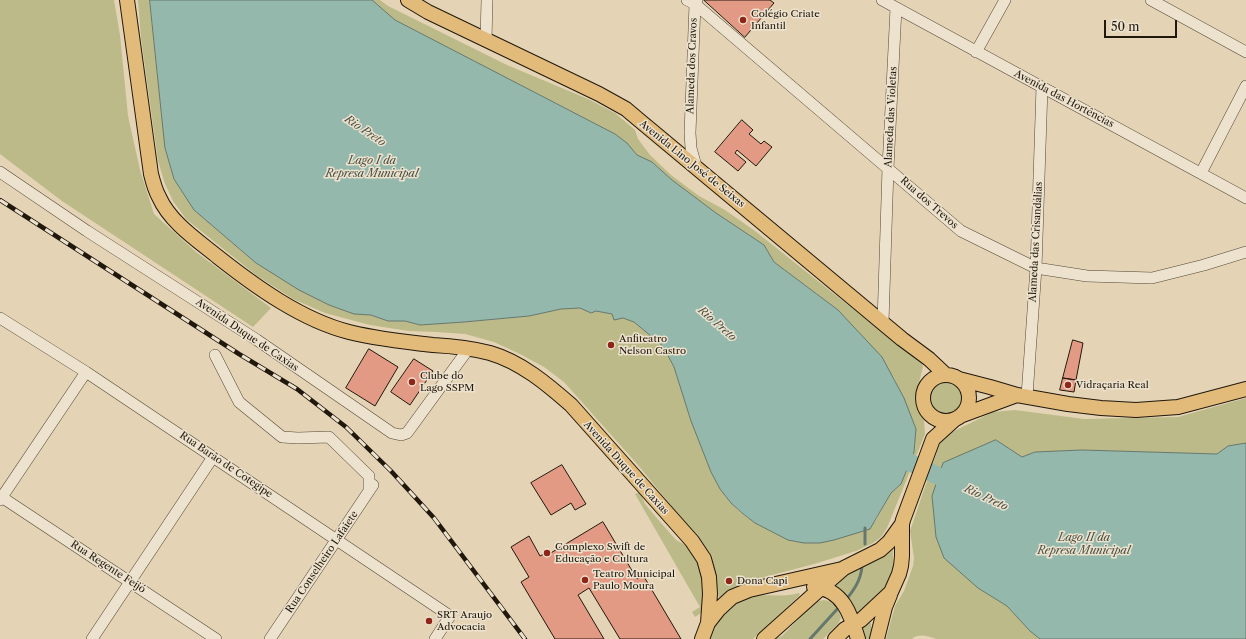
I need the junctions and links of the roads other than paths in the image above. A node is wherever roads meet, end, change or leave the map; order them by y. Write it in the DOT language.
graph roads {
  1 [pos="127,0"];
  2 [pos="408,0"];
  3 [pos="487,0"];
  4 [pos="882,0"];
  5 [pos="1006,0"];
  6 [pos="1152,0"];
  7 [pos="693,1"];
  8 [pos="896,8"];
  9 [pos="486,40"];
  10 [pos="976,52"];
  11 [pos="1246,52"];
  12 [pos="1246,86"];
  13 [pos="1042,87"];
  14 [pos="690,132"];
  15 [pos="674,148"];
  16 [pos="696,166"];
  17 [pos="888,168"];
  18 [pos="0,172"];
  19 [pos="1201,173"];
  20 [pos="1246,198"];
  21 [pos="1246,252"];
  22 [pos="1036,268"];
  23 [pos="0,318"];
  24 [pos="883,322"];
  25 [pos="470,348"];
  26 [pos="215,355"];
  27 [pos="86,372"];
  28 [pos="946,375"];
  29 [pos="959,379"];
  30 [pos="1246,389"];
  31 [pos="1022,396"];
  32 [pos="925,406"];
  33 [pos="957,418"];
  34 [pos="932,441"];
  35 [pos="213,456"];
  36 [pos="1,498"];
  37 [pos="902,524"];
  38 [pos="336,540"];
  39 [pos="844,568"];
  40 [pos="130,581"];
  41 [pos="766,586"];
  42 [pos="820,588"];
  43 [pos="892,592"];
  44 [pos="708,623"];
  45 [pos="853,624"];
  46 [pos="92,639"];
  47 [pos="216,639"];
  48 [pos="270,639"];
  49 [pos="435,639"];
  50 [pos="702,639"];
  51 [pos="764,639"];
  52 [pos="835,639"];
  53 [pos="858,639"];
  54 [pos="877,639"];
  1 -- 25 [label="main road, Avenida Duque de Caxias"];
  2 -- 9 [label="main road, Avenida Lino José de Seixas"];
  3 -- 9 [label="street"];
  4 -- 8 [label="street, Avenida das Hortências"];
  5 -- 10 [label="street"];
  6 -- 11 [label="street"];
  7 -- 14 [label="street, Alameda dos Cravos"];
  7 -- 17 [label="street, Rua dos Trevos"];
  8 -- 10 [label="street, Avenida das Hortências"];
  8 -- 17 [label="street, Alameda das Violetas"];
  9 -- 15 [label="main road, Avenida Lino José de Seixas"];
  10 -- 13 [label="street, Avenida das Hortências"];
  12 -- 19 [label="street"];
  13 -- 19 [label="street, Avenida das Hortências"];
  13 -- 22 [label="street, Alameda das Crisandálias"];
  14 -- 15 [label="street"];
  14 -- 16 [label="street, Alameda dos Cravos"];
  15 -- 16 [label="main road, Avenida Lino José de Seixas"];
  16 -- 24 [label="main road, Avenida Lino José de Seixas"];
  17 -- 22 [label="street, Rua dos Trevos"];
  17 -- 24 [label="street, Alameda das Violetas"];
  18 -- 25 [label="street, Avenida Duque de Caxias"];
  19 -- 20 [label="street, Avenida das Hortências"];
  21 -- 22 [label="street, Rua dos Trevos"];
  22 -- 31 [label="street, Alameda das Crisandálias"];
  23 -- 27 [label="street, Rua Barão de Cotegipe"];
  24 -- 28 [label="main road, Avenida Lino José de Seixas"];
  25 -- 44 [label="main road, Avenida Duque de Caxias"];
  26 -- 38 [label="street, Rua Conselheiro Lafaiete"];
  27 -- 35 [label="street, Rua Barão de Cotegipe"];
  27 -- 36 [label="street"];
  28 -- 29 [label="main road"];
  28 -- 32 [label="main road"];
  29 -- 31 [label="main road"];
  29 -- 33 [label="main road"];
  30 -- 31 [label="main road"];
  31 -- 33 [label="main road"];
  32 -- 33 [label="main road"];
  32 -- 34 [label="main road"];
  33 -- 34 [label="main road"];
  34 -- 37 [label="main road"];
  35 -- 38 [label="street, Rua Barão de Cotegipe"];
  35 -- 40 [label="street"];
  36 -- 40 [label="street, Rua Regente Feijó"];
  37 -- 39 [label="main road"];
  37 -- 43 [label="main road"];
  38 -- 48 [label="street, Rua Conselheiro Lafaiete"];
  38 -- 49 [label="street, Rua Barão de Cotegipe"];
  39 -- 41 [label="main road"];
  39 -- 42 [label="main road"];
  40 -- 46 [label="street"];
  40 -- 47 [label="street, Rua Regente Feijó"];
  41 -- 42 [label="main road"];
  41 -- 44 [label="main road"];
  42 -- 45 [label="main road"];
  42 -- 51 [label="main road"];
  43 -- 45 [label="main road"];
  43 -- 54 [label="main road"];
  44 -- 50 [label="main road, Avenida Duque de Caxias"];
  45 -- 52 [label="main road"];
  45 -- 53 [label="main road"];
}
